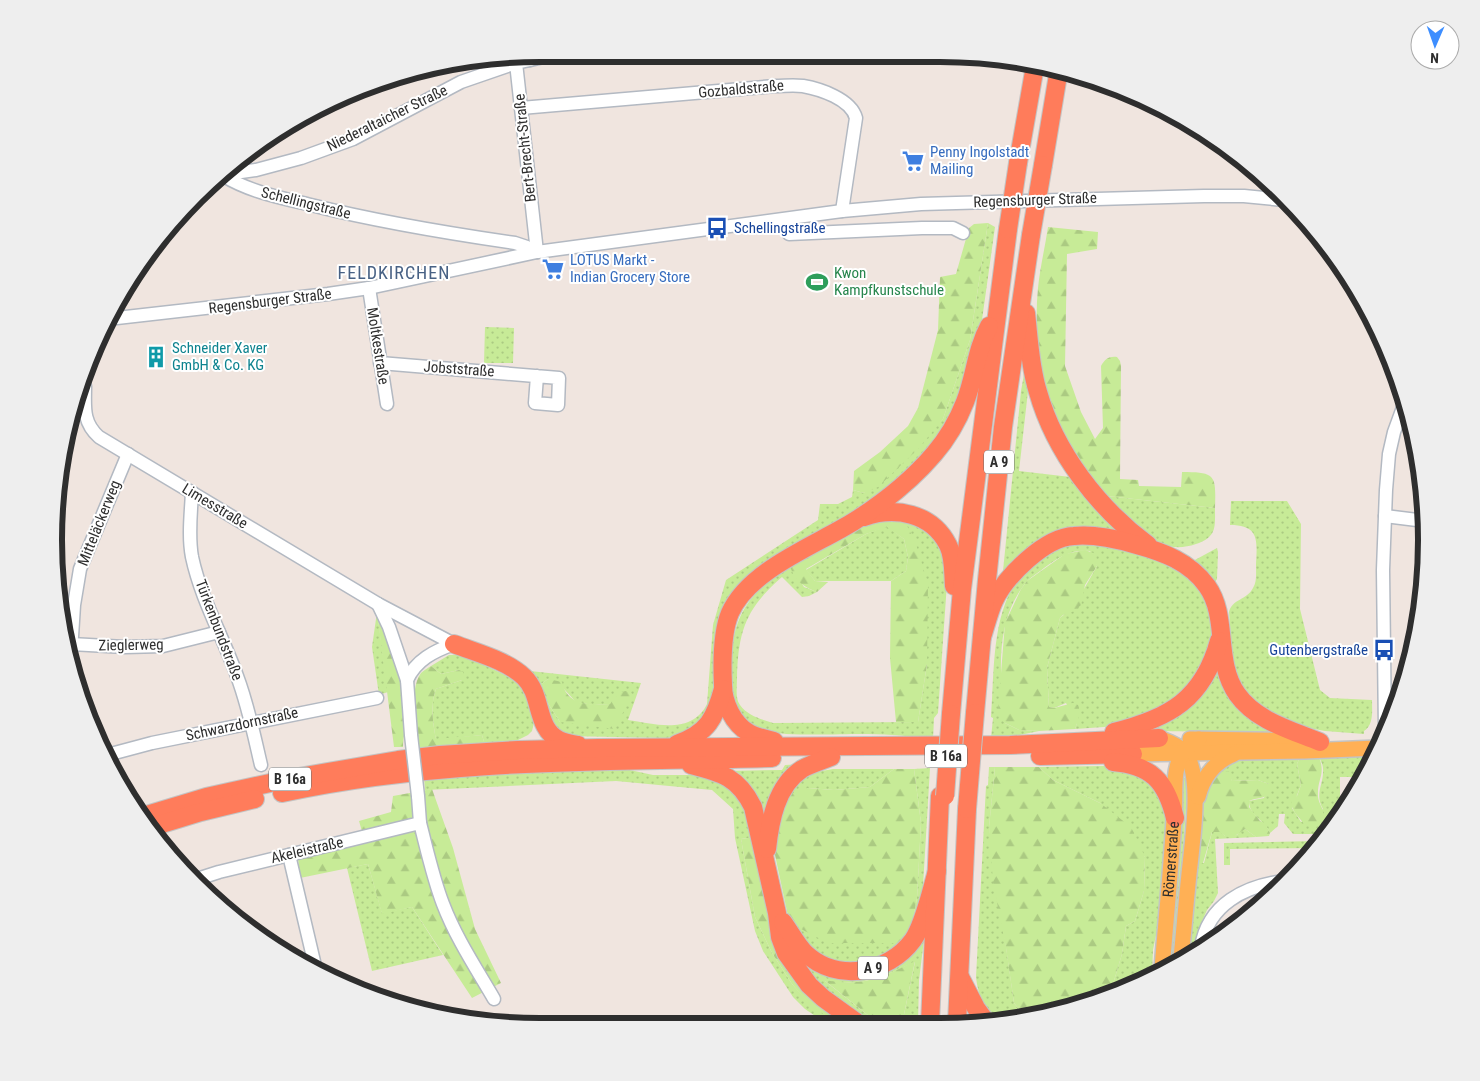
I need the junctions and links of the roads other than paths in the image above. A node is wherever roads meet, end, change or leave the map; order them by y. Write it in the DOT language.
graph roads {
  1 [pos="516,63"];
  2 [pos="514,64"];
  3 [pos="1034,72"];
  4 [pos="1058,78"];
  5 [pos="521,108"];
  6 [pos="256,170"];
  7 [pos="234,174"];
  8 [pos="230,177"];
  9 [pos="253,189"];
  10 [pos="1273,199"];
  11 [pos="842,211"];
  12 [pos="787,219"];
  13 [pos="962,233"];
  14 [pos="537,252"];
  15 [pos="369,288"];
  16 [pos="1023,289"];
  17 [pos="998,295"];
  18 [pos="118,318"];
  19 [pos="989,326"];
  20 [pos="380,363"];
  21 [pos="538,376"];
  22 [pos="85,397"];
  23 [pos="387,404"];
  24 [pos="1400,415"];
  25 [pos="128,454"];
  26 [pos="192,492"];
  27 [pos="1385,516"];
  28 [pos="1417,520"];
  29 [pos="854,521"];
  30 [pos="1154,550"];
  31 [pos="378,604"];
  32 [pos="955,609"];
  33 [pos="219,632"];
  34 [pos="72,634"];
  35 [pos="982,637"];
  36 [pos="1220,638"];
  37 [pos="454,644"];
  38 [pos="75,648"];
  39 [pos="406,680"];
  40 [pos="722,689"];
  41 [pos="377,698"];
  42 [pos="1388,706"];
  43 [pos="949,714"];
  44 [pos="542,721"];
  45 [pos="252,723"];
  46 [pos="1159,738"];
  47 [pos="1199,739"];
  48 [pos="1320,742"];
  49 [pos="1371,745"];
  50 [pos="791,746"];
  51 [pos="598,748"];
  52 [pos="1055,749"];
  53 [pos="1369,749"];
  54 [pos="518,750"];
  55 [pos="1184,752"];
  56 [pos="113,753"];
  57 [pos="1238,753"];
  58 [pos="669,754"];
  59 [pos="1133,754"];
  60 [pos="831,757"];
  61 [pos="261,765"];
  62 [pos="942,796"];
  63 [pos="1194,813"];
  64 [pos="149,814"];
  65 [pos="1174,818"];
  66 [pos="420,823"];
  67 [pos="157,826"];
  68 [pos="289,855"];
  69 [pos="766,863"];
  70 [pos="937,871"];
  71 [pos="202,877"];
  72 [pos="1272,883"];
  73 [pos="776,913"];
  74 [pos="1204,939"];
  75 [pos="1182,952"];
  76 [pos="314,961"];
  77 [pos="1163,963"];
  78 [pos="959,976"];
  79 [pos="494,999"];
  80 [pos="982,1016"];
  81 [pos="957,1017"];
  82 [pos="851,1018"];
  83 [pos="932,1018"];
  84 [pos="932,1018"];
  1 -- 5 [label="street, Bert-Brecht-Straße"];
  2 -- 6 [label="street, Niederaltaicher Straße"];
  3 -- 17 [label="highway, A 9, bridge"];
  4 -- 16 [label="highway, A 9, bridge"];
  5 -- 11 [label="street, Gozbaldstraße"];
  5 -- 14 [label="street, Bert-Brecht-Straße"];
  6 -- 7 [label="street, Niederaltaicher Straße"];
  6 -- 9 [label="street"];
  8 -- 9 [label="street, Schellingstraße"];
  9 -- 14 [label="street, Schellingstraße"];
  10 -- 11 [label="street, Regensburger Straße"];
  11 -- 12 [label="street, Regensburger Straße"];
  12 -- 13 [label="street"];
  12 -- 14 [label="street, Regensburger Straße"];
  14 -- 15 [label="street, Regensburger Straße"];
  15 -- 18 [label="street, Regensburger Straße"];
  15 -- 20 [label="street, Moltkestraße"];
  16 -- 30 [label="highway, A 9"];
  16 -- 35 [label="highway, A 9"];
  17 -- 19 [label="highway, A 9"];
  17 -- 43 [label="highway, A 9"];
  19 -- 29 [label="highway, A 9"];
  19 -- 32 [label="highway, A 9"];
  20 -- 21 [label="street, Jobststraße"];
  20 -- 23 [label="street, Moltkestraße"];
  22 -- 25 [label="street, Limesstraße"];
  24 -- 27 [label="street"];
  25 -- 26 [label="street, Limesstraße"];
  25 -- 34 [label="street, Mitteläckerweg"];
  26 -- 31 [label="street, Limesstraße"];
  26 -- 33 [label="street, Türkenbundstraße"];
  27 -- 28 [label="street"];
  27 -- 42 [label="street"];
  29 -- 32 [label="highway, A 9"];
  29 -- 40 [label="highway, A 9"];
  30 -- 35 [label="highway, A 9"];
  30 -- 36 [label="highway, A 9"];
  31 -- 37 [label="street, Limesstraße"];
  31 -- 39 [label="street"];
  32 -- 43 [label="highway, A 9"];
  33 -- 38 [label="street, Zieglerweg"];
  33 -- 45 [label="street, Türkenbundstraße"];
  35 -- 78 [label="highway, A 9, bridge"];
  36 -- 48 [label="highway, A 9"];
  36 -- 52 [label="highway, A 9"];
  37 -- 39 [label="street"];
  37 -- 44 [label="highway"];
  39 -- 66 [label="street, bridge"];
  40 -- 50 [label="highway, A 9"];
  40 -- 58 [label="highway, A 9"];
  41 -- 45 [label="street, Schwarzdornstraße"];
  43 -- 62 [label="highway, A 9, bridge"];
  44 -- 51 [label="highway"];
  44 -- 54 [label="highway"];
  45 -- 56 [label="street, Schwarzdornstraße"];
  45 -- 61 [label="street, Türkenbundstraße"];
  46 -- 47 [label="main road, B 16a"];
  46 -- 52 [label="highway, B 16a"];
  46 -- 55 [label="main road"];
  47 -- 48 [label="main road, B 16a"];
  47 -- 55 [label="main road"];
  48 -- 49 [label="main road, B 16a"];
  50 -- 52 [label="highway, B 16a"];
  50 -- 58 [label="highway, B 16a"];
  51 -- 54 [label="highway, B 16a"];
  51 -- 58 [label="highway, B 16a"];
  52 -- 59 [label="highway, B 16a"];
  52 -- 60 [label="highway, B 16a"];
  52 -- 65 [label="highway"];
  53 -- 57 [label="main road, B 16a"];
  54 -- 64 [label="highway, B 16a"];
  55 -- 57 [label="main road, B 16a"];
  55 -- 59 [label="main road, B 16a"];
  55 -- 63 [label="main road, Römerstraße"];
  55 -- 65 [label="main road, Römerstraße"];
  57 -- 63 [label="main road"];
  58 -- 60 [label="highway, B 16a"];
  58 -- 67 [label="highway, B 16a"];
  58 -- 69 [label="highway, A 9"];
  60 -- 69 [label="highway, A 9"];
  62 -- 70 [label="highway, A 9"];
  62 -- 83 [label="highway, A 9"];
  63 -- 75 [label="main road, Römerstraße"];
  65 -- 77 [label="main road, Römerstraße"];
  66 -- 68 [label="street, Akeleistraße"];
  66 -- 79 [label="street"];
  68 -- 71 [label="street, Akeleistraße"];
  68 -- 76 [label="street"];
  69 -- 73 [label="highway, A 9"];
  70 -- 73 [label="highway, A 9"];
  70 -- 84 [label="highway, A 9"];
  72 -- 74 [label="street"];
  73 -- 82 [label="highway, A 9"];
  78 -- 80 [label="highway"];
  78 -- 81 [label="highway, A 9"];
}
